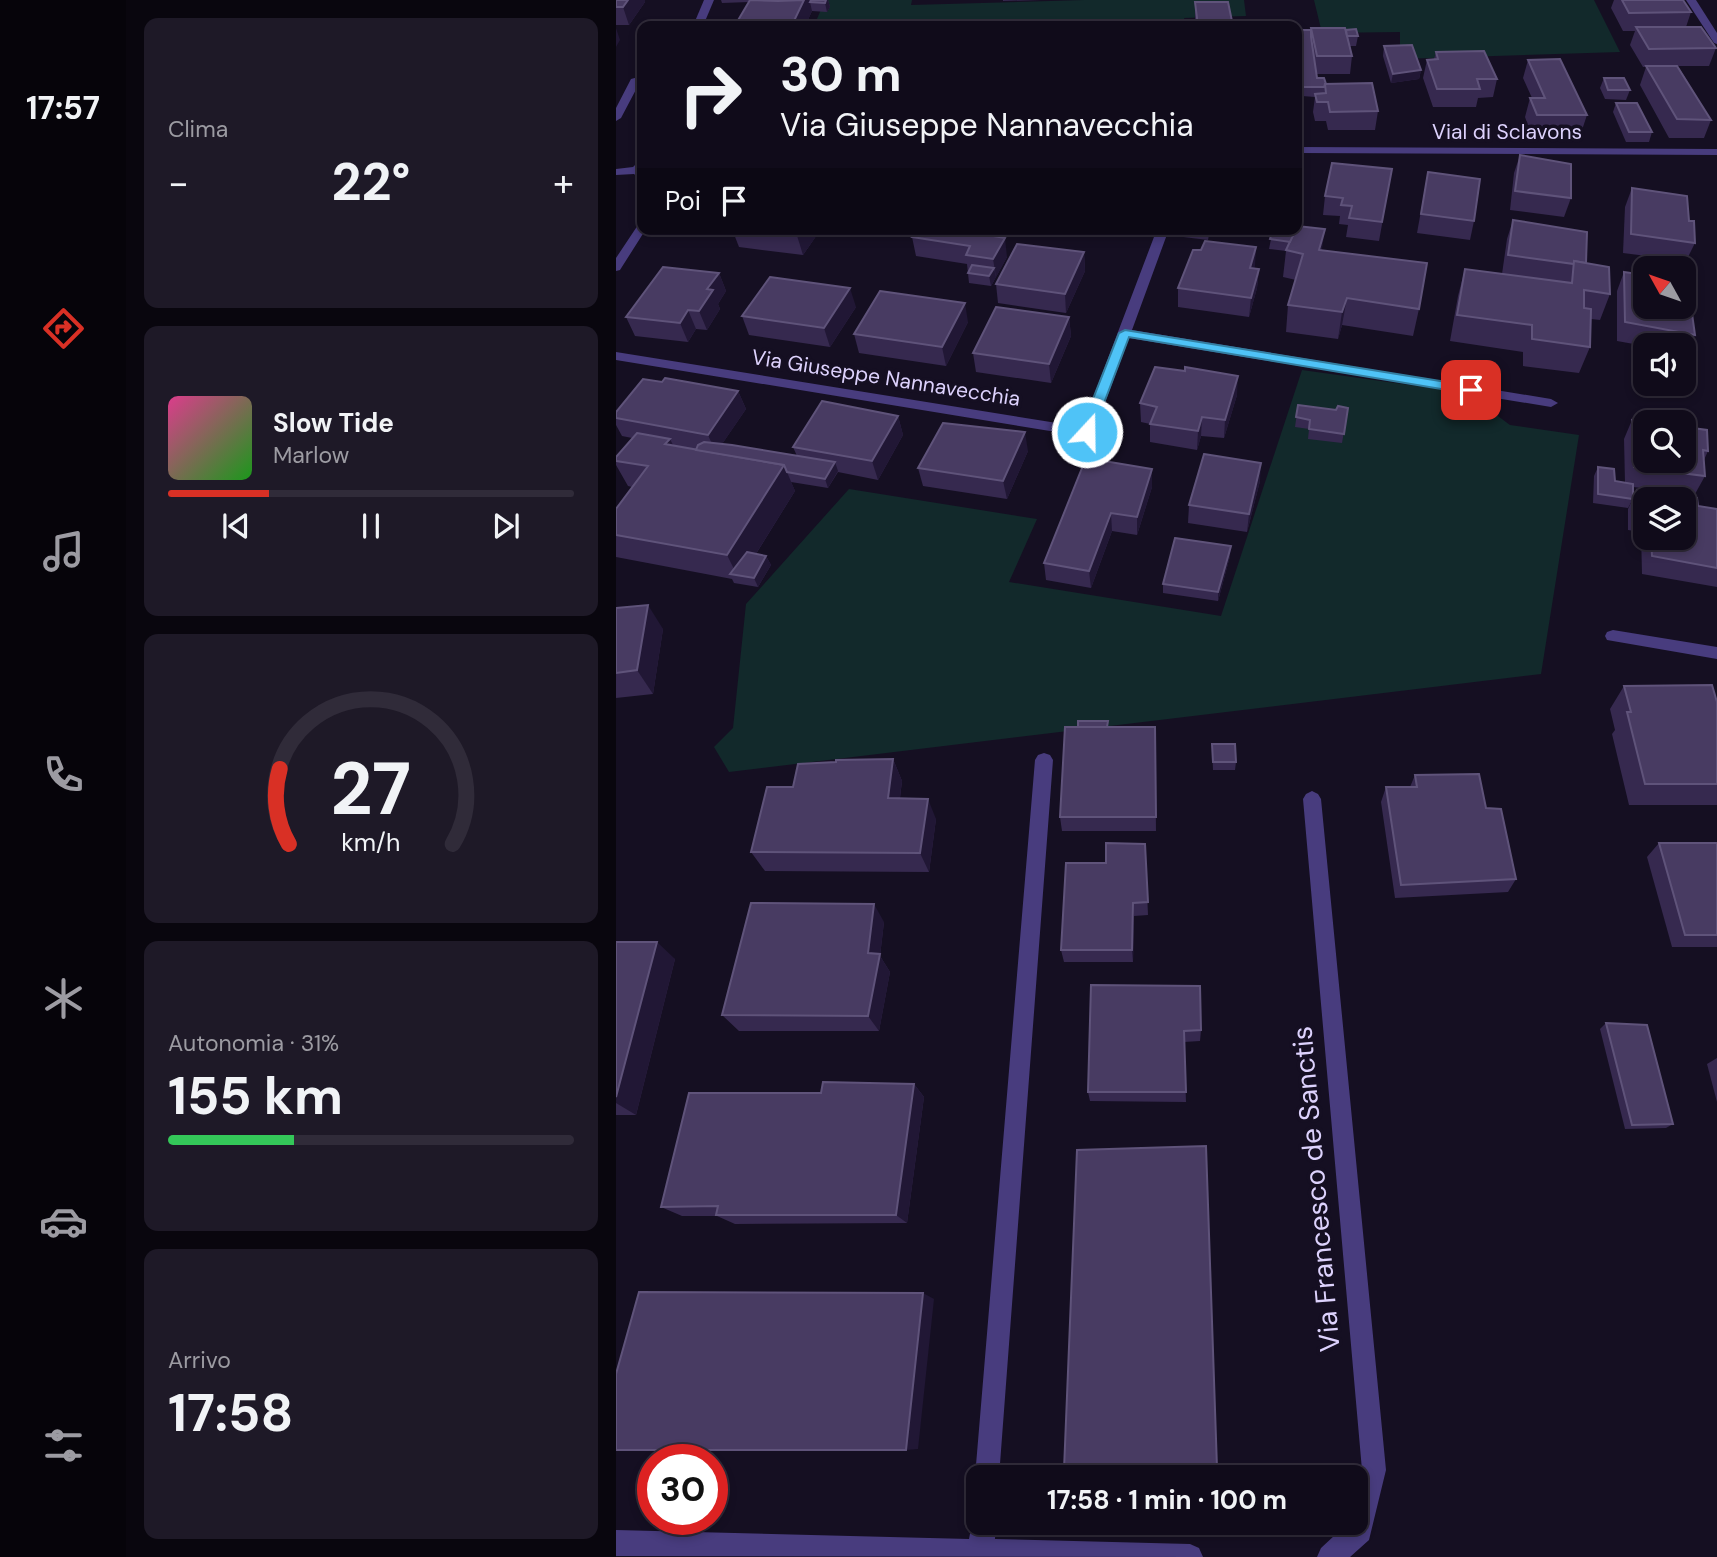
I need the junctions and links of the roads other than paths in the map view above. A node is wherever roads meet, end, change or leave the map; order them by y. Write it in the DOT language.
graph roads {
  1 [pos="709,0"];
  2 [pos="1691,0"];
  3 [pos="700,21"];
  4 [pos="1717,41"];
  5 [pos="637,79"];
  6 [pos="616,118"];
  7 [pos="1302,150"];
  8 [pos="1717,152"];
  9 [pos="637,170"];
  10 [pos="616,173"];
  11 [pos="637,235"];
  12 [pos="1161,235"];
  13 [pos="616,267"];
  14 [pos="1125,333"];
  15 [pos="616,356"];
  16 [pos="1551,403"];
  17 [pos="1614,636"];
  18 [pos="1717,653"];
  19 [pos="1044,760"];
  20 [pos="1311,799"];
  21 [pos="987,1465"];
  22 [pos="982,1535"];
  23 [pos="616,1543"];
  24 [pos="981,1550"];
  25 [pos="1190,1557"];
  26 [pos="1330,1557"];
  1 -- 3 [label="street"];
  2 -- 4 [label="street"];
  5 -- 6 [label="street"];
  7 -- 8 [label="street, Vial di Sclavons"];
  9 -- 10 [label="street"];
  11 -- 13 [label="street"];
  12 -- 14 [label="street, Via Giuseppe Nannavecchia"];
  14 -- 15 [label="street, Via Giuseppe Nannavecchia"];
  14 -- 16 [label="street"];
  17 -- 18 [label="street"];
  19 -- 21 [label="street"];
  20 -- 26 [label="street, Via Francesco de Sanctis"];
  22 -- 24 [label="street"];
  23 -- 24 [label="street"];
  24 -- 25 [label="street"];
}
